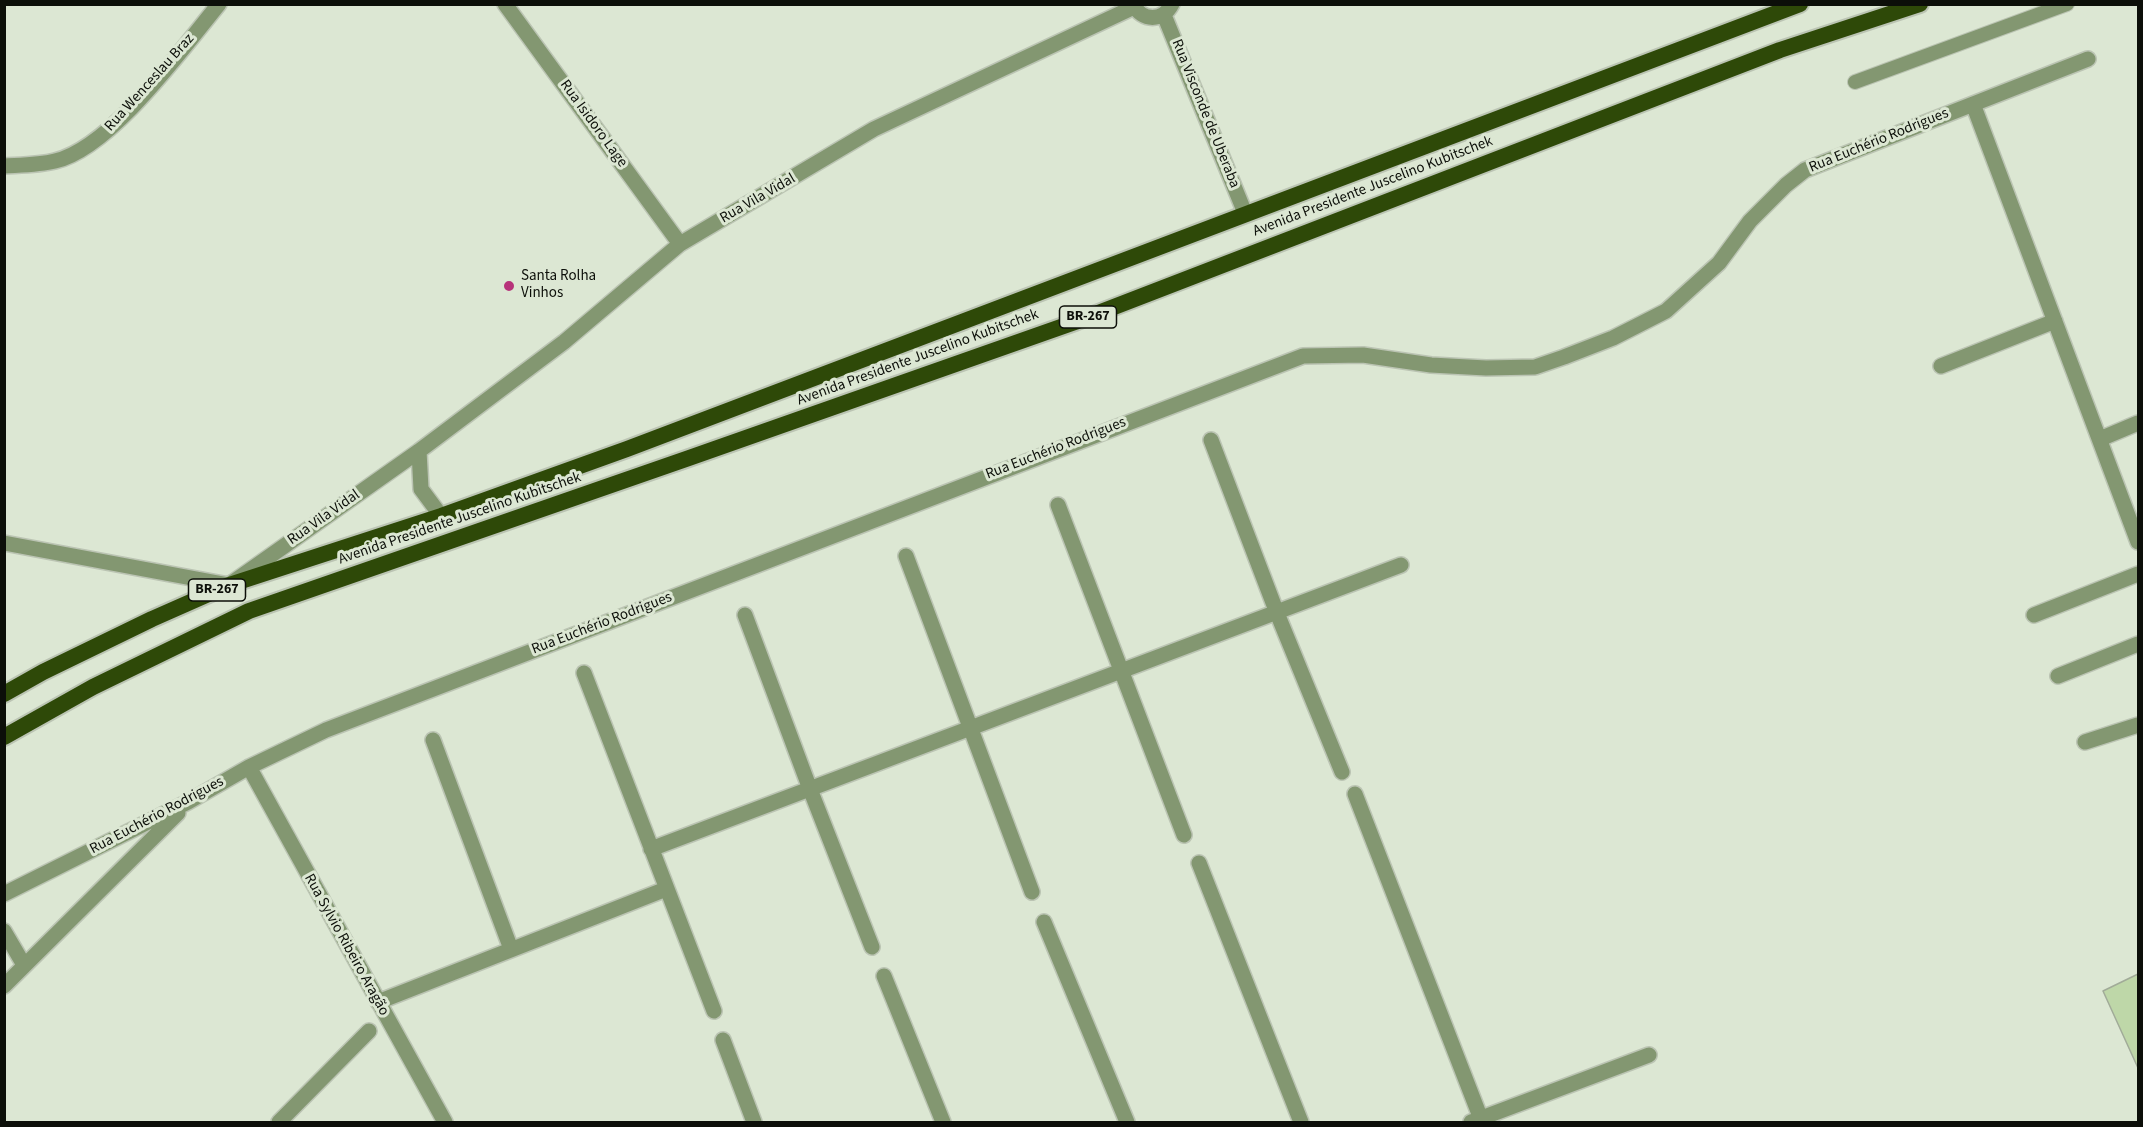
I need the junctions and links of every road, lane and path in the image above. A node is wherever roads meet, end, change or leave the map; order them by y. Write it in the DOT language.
graph roads {
  1 [pos="219,4"];
  2 [pos="505,4"];
  3 [pos="1800,4"];
  4 [pos="1920,4"];
  5 [pos="2067,4"];
  6 [pos="1134,6"];
  7 [pos="1168,10"];
  8 [pos="1769,10"];
  9 [pos="2088,59"];
  10 [pos="1855,82"];
  11 [pos="1973,104"];
  12 [pos="4,166"];
  13 [pos="1245,213"];
  14 [pos="680,244"];
  15 [pos="2055,321"];
  16 [pos="1941,366"];
  17 [pos="2139,423"];
  18 [pos="2100,439"];
  19 [pos="1211,440"];
  20 [pos="419,451"];
  21 [pos="1058,506"];
  22 [pos="441,516"];
  23 [pos="2139,542"];
  24 [pos="4,543"];
  25 [pos="906,556"];
  26 [pos="1401,565"];
  27 [pos="2139,574"];
  28 [pos="230,585"];
  29 [pos="1277,614"];
  30 [pos="745,615"];
  31 [pos="2034,615"];
  32 [pos="2139,644"];
  33 [pos="1120,671"];
  34 [pos="584,673"];
  35 [pos="2058,676"];
  36 [pos="4,694"];
  37 [pos="2139,725"];
  38 [pos="971,729"];
  39 [pos="4,737"];
  40 [pos="433,740"];
  41 [pos="2085,742"];
  42 [pos="249,767"];
  43 [pos="1342,772"];
  44 [pos="810,789"];
  45 [pos="1355,794"];
  46 [pos="188,802"];
  47 [pos="1184,835"];
  48 [pos="651,849"];
  49 [pos="1199,863"];
  50 [pos="666,889"];
  51 [pos="1032,891"];
  52 [pos="4,894"];
  53 [pos="1044,922"];
  54 [pos="4,931"];
  55 [pos="872,947"];
  56 [pos="511,949"];
  57 [pos="24,964"];
  58 [pos="884,976"];
  59 [pos="4,986"];
  60 [pos="378,1002"];
  61 [pos="714,1011"];
  62 [pos="369,1031"];
  63 [pos="723,1040"];
  64 [pos="1649,1055"];
  65 [pos="1476,1121"];
  66 [pos="279,1122"];
  67 [pos="445,1122"];
  68 [pos="754,1122"];
  69 [pos="943,1122"];
  70 [pos="1127,1122"];
  71 [pos="1301,1122"];
  1 -- 12 [label="street, Rua Wenceslau Braz"];
  2 -- 14 [label="street, Rua Isidoro Lage"];
  3 -- 8 [label="highway, Avenida Presidente Juscelino Kubitschek / BR-267"];
  4 -- 39 [label="highway, Avenida Presidente Juscelino Kubitschek / BR-267"];
  5 -- 10 [label="lane"];
  6 -- 7 [label="street"];
  6 -- 14 [label="street, Rua Vila Vidal"];
  7 -- 13 [label="street, Rua Visconde de Uberaba"];
  8 -- 13 [label="highway, Avenida Presidente Juscelino Kubitschek / BR-267"];
  9 -- 11 [label="street, Rua Euchério Rodrigues"];
  11 -- 15 [label="street"];
  11 -- 42 [label="street, Rua Euchério Rodrigues"];
  13 -- 22 [label="highway, Avenida Presidente Juscelino Kubitschek / BR-267"];
  14 -- 20 [label="street, Rua Vila Vidal"];
  15 -- 16 [label="street"];
  15 -- 18 [label="street"];
  17 -- 18 [label="street"];
  18 -- 23 [label="street"];
  19 -- 29 [label="street"];
  20 -- 22 [label="street"];
  20 -- 28 [label="street, Rua Vila Vidal"];
  21 -- 33 [label="street"];
  22 -- 28 [label="highway, Avenida Presidente Juscelino Kubitschek / BR-267"];
  24 -- 28 [label="street"];
  25 -- 38 [label="street"];
  26 -- 29 [label="street"];
  27 -- 31 [label="street"];
  28 -- 36 [label="highway, Avenida Presidente Juscelino Kubitschek / BR-267"];
  29 -- 33 [label="street"];
  29 -- 43 [label="street"];
  30 -- 44 [label="street"];
  32 -- 35 [label="street"];
  33 -- 38 [label="street"];
  33 -- 47 [label="street"];
  34 -- 48 [label="street"];
  37 -- 41 [label="street"];
  38 -- 44 [label="street"];
  38 -- 51 [label="street"];
  40 -- 56 [label="street"];
  42 -- 46 [label="street, Rua Euchério Rodrigues"];
  42 -- 60 [label="street, Rua Sylvio Ribeiro Aragão"];
  44 -- 48 [label="street"];
  44 -- 55 [label="street"];
  45 -- 65 [label="street"];
  46 -- 52 [label="street, Rua Euchério Rodrigues"];
  46 -- 57 [label="street"];
  48 -- 50 [label="street"];
  49 -- 71 [label="street"];
  50 -- 56 [label="street"];
  50 -- 61 [label="street"];
  53 -- 70 [label="street"];
  54 -- 57 [label="street"];
  56 -- 60 [label="street"];
  57 -- 59 [label="street"];
  58 -- 69 [label="street"];
  60 -- 67 [label="street, Rua Sylvio Ribeiro Aragão"];
  62 -- 66 [label="street"];
  63 -- 68 [label="street"];
  64 -- 65 [label="street"];
}
